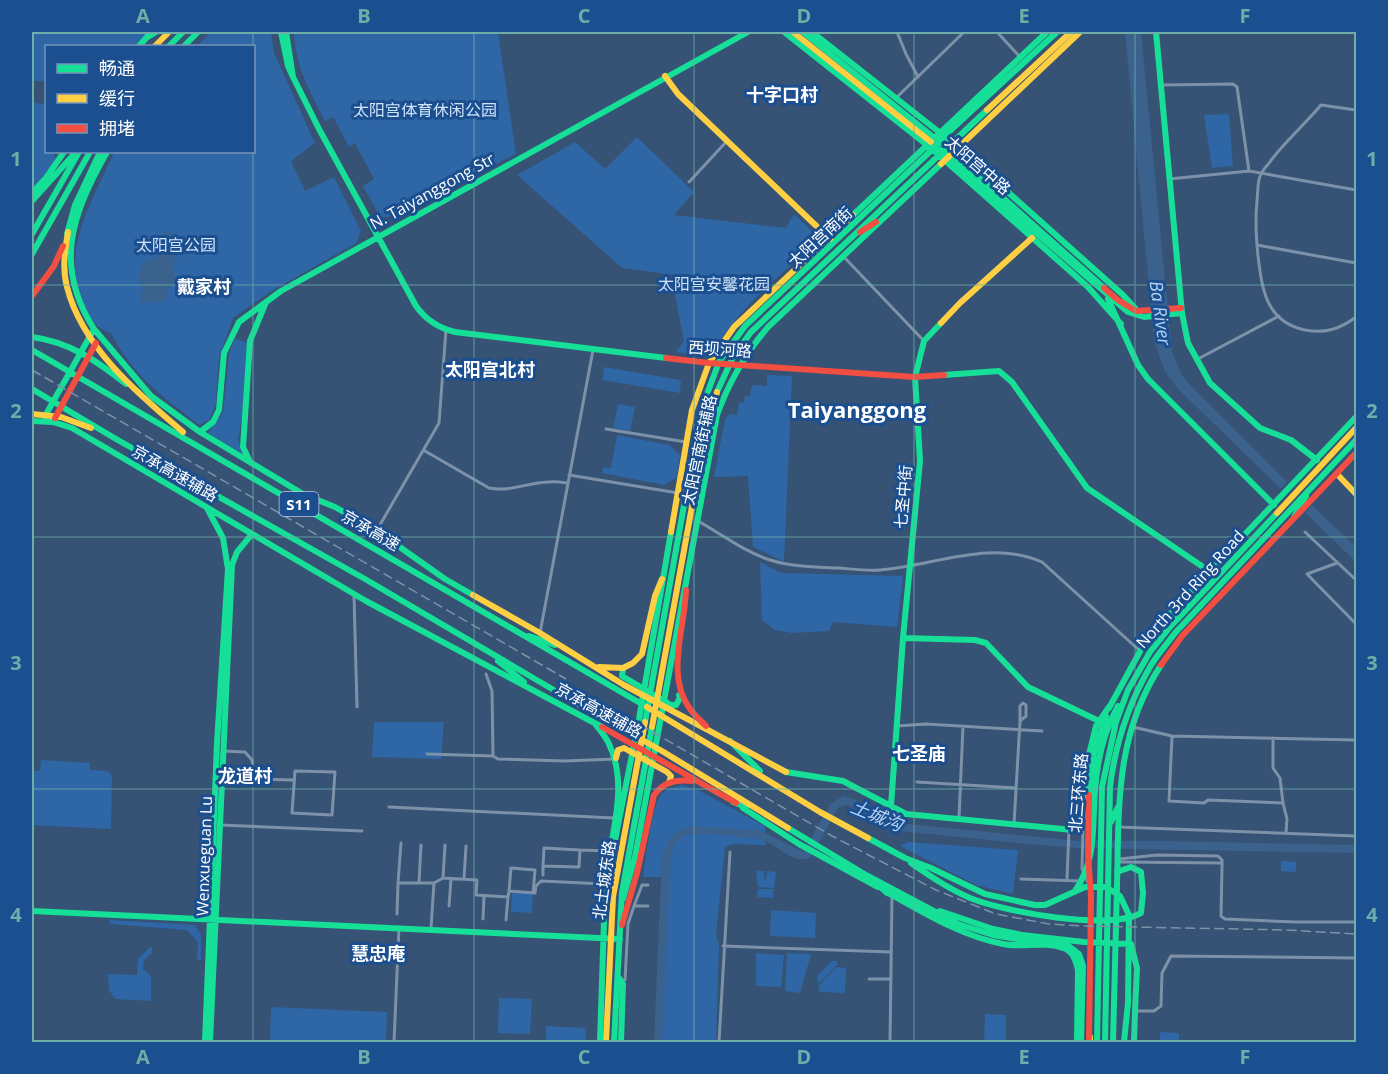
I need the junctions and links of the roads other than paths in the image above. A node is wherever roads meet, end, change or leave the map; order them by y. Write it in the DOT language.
graph roads {
  1 [pos="154,32"];
  2 [pos="169,32"];
  3 [pos="183,32"];
  4 [pos="198,32"];
  5 [pos="281,32"];
  6 [pos="286,32"];
  7 [pos="748,32"];
  8 [pos="784,32"];
  9 [pos="793,32"];
  10 [pos="803,32"];
  11 [pos="812,32"];
  12 [pos="897,32"];
  13 [pos="964,32"];
  14 [pos="997,32"];
  15 [pos="1047,32"];
  16 [pos="1057,32"];
  17 [pos="1071,32"];
  18 [pos="1080,32"];
  19 [pos="1156,32"];
  20 [pos="140,45"];
  21 [pos="156,45"];
  22 [pos="170,45"];
  23 [pos="185,45"];
  24 [pos="1020,57"];
  25 [pos="852,75"];
  26 [pos="665,76"];
  27 [pos="294,77"];
  28 [pos="918,77"];
  29 [pos="873,80"];
  30 [pos="1160,85"];
  31 [pos="861,93"];
  32 [pos="896,98"];
  33 [pos="1356,110"];
  34 [pos="728,141"];
  35 [pos="935,141"];
  36 [pos="956,145"];
  37 [pos="63,153"];
  38 [pos="77,153"];
  39 [pos="77,153"];
  40 [pos="89,153"];
  41 [pos="100,153"];
  42 [pos="106,153"];
  43 [pos="945,154"];
  44 [pos="1249,171"];
  45 [pos="1260,174"];
  46 [pos="1169,178"];
  47 [pos="689,182"];
  48 [pos="1356,190"];
  49 [pos="32,193"];
  50 [pos="1006,195"];
  51 [pos="32,201"];
  52 [pos="883,218"];
  53 [pos="1027,225"];
  54 [pos="1034,225"];
  55 [pos="1052,231"];
  56 [pos="68,232"];
  57 [pos="32,234"];
  58 [pos="853,236"];
  59 [pos="378,237"];
  60 [pos="829,237"];
  61 [pos="1032,238"];
  62 [pos="832,244"];
  63 [pos="1257,244"];
  64 [pos="1042,246"];
  65 [pos="32,254"];
  66 [pos="843,256"];
  67 [pos="1356,262"];
  68 [pos="796,278"];
  69 [pos="776,287"];
  70 [pos="1106,294"];
  71 [pos="32,296"];
  72 [pos="266,301"];
  73 [pos="1179,311"];
  74 [pos="1142,313"];
  75 [pos="1279,316"];
  76 [pos="1356,317"];
  77 [pos="1121,324"];
  78 [pos="94,329"];
  79 [pos="446,330"];
  80 [pos="100,336"];
  81 [pos="32,337"];
  82 [pos="924,341"];
  83 [pos="32,350"];
  84 [pos="592,350"];
  85 [pos="1196,360"];
  86 [pos="709,363"];
  87 [pos="719,363"];
  88 [pos="729,363"];
  89 [pos="738,364"];
  90 [pos="915,377"];
  91 [pos="32,389"];
  92 [pos="138,393"];
  93 [pos="35,414"];
  94 [pos="717,415"];
  95 [pos="1356,417"];
  96 [pos="42,420"];
  97 [pos="32,422"];
  98 [pos="53,422"];
  99 [pos="699,422"];
  100 [pos="1356,426"];
  101 [pos="606,429"];
  102 [pos="200,432"];
  103 [pos="116,439"];
  104 [pos="704,440"];
  105 [pos="1356,440"];
  106 [pos="686,443"];
  107 [pos="197,444"];
  108 [pos="424,451"];
  109 [pos="1356,453"];
  110 [pos="1317,460"];
  111 [pos="250,462"];
  112 [pos="1337,474"];
  113 [pos="569,475"];
  114 [pos="1302,481"];
  115 [pos="567,483"];
  116 [pos="1310,489"];
  117 [pos="678,493"];
  118 [pos="1356,494"];
  119 [pos="205,506"];
  120 [pos="1281,506"];
  121 [pos="691,515"];
  122 [pos="1294,517"];
  123 [pos="697,521"];
  124 [pos="377,531"];
  125 [pos="1305,532"];
  126 [pos="252,534"];
  127 [pos="1337,563"];
  128 [pos="910,565"];
  129 [pos="666,568"];
  130 [pos="1209,571"];
  131 [pos="686,578"];
  132 [pos="1356,580"];
  133 [pos="354,594"];
  134 [pos="1176,607"];
  135 [pos="1356,624"];
  136 [pos="1170,627"];
  137 [pos="517,631"];
  138 [pos="540,633"];
  139 [pos="903,638"];
  140 [pos="566,649"];
  141 [pos="484,650"];
  142 [pos="1140,651"];
  143 [pos="595,666"];
  144 [pos="623,669"];
  145 [pos="486,675"];
  146 [pos="636,688"];
  147 [pos="535,690"];
  148 [pos="679,692"];
  149 [pos="1123,699"];
  150 [pos="357,707"];
  151 [pos="1110,707"];
  152 [pos="670,708"];
  153 [pos="592,720"];
  154 [pos="642,721"];
  155 [pos="1020,721"];
  156 [pos="1099,721"];
  157 [pos="897,726"];
  158 [pos="963,726"];
  159 [pos="1133,727"];
  160 [pos="655,728"];
  161 [pos="1019,730"];
  162 [pos="1042,731"];
  163 [pos="712,732"];
  164 [pos="1172,736"];
  165 [pos="1273,738"];
  166 [pos="1356,740"];
  167 [pos="730,741"];
  168 [pos="625,744"];
  169 [pos="222,750"];
  170 [pos="427,754"];
  171 [pos="493,756"];
  172 [pos="616,759"];
  173 [pos="659,763"];
  174 [pos="766,777"];
  175 [pos="293,780"];
  176 [pos="917,782"];
  177 [pos="669,783"];
  178 [pos="698,783"];
  179 [pos="961,784"];
  180 [pos="1016,788"];
  181 [pos="733,802"];
  182 [pos="1283,803"];
  183 [pos="891,806"];
  184 [pos="389,807"];
  185 [pos="1118,807"];
  186 [pos="761,812"];
  187 [pos="614,818"];
  188 [pos="959,818"];
  189 [pos="1014,824"];
  190 [pos="219,825"];
  191 [pos="1109,825"];
  192 [pos="1118,830"];
  193 [pos="362,831"];
  194 [pos="1068,833"];
  195 [pos="1286,833"];
  196 [pos="1356,836"];
  197 [pos="801,840"];
  198 [pos="401,843"];
  199 [pos="421,845"];
  200 [pos="445,845"];
  201 [pos="466,846"];
  202 [pos="580,850"];
  203 [pos="608,851"];
  204 [pos="730,852"];
  205 [pos="821,852"];
  206 [pos="1085,854"];
  207 [pos="635,857"];
  208 [pos="904,858"];
  209 [pos="1117,859"];
  210 [pos="612,860"];
  211 [pos="1222,863"];
  212 [pos="543,866"];
  213 [pos="1117,872"];
  214 [pos="637,873"];
  215 [pos="543,875"];
  216 [pos="866,875"];
  217 [pos="443,878"];
  218 [pos="451,879"];
  219 [pos="464,879"];
  220 [pos="1021,879"];
  221 [pos="1067,879"];
  222 [pos="398,883"];
  223 [pos="419,883"];
  224 [pos="434,883"];
  225 [pos="1088,884"];
  226 [pos="648,885"];
  227 [pos="605,888"];
  228 [pos="509,891"];
  229 [pos="1074,892"];
  230 [pos="533,893"];
  231 [pos="890,894"];
  232 [pos="484,896"];
  233 [pos="508,897"];
  234 [pos="613,897"];
  235 [pos="1091,897"];
  236 [pos="916,902"];
  237 [pos="449,906"];
  238 [pos="633,906"];
  239 [pos="648,906"];
  240 [pos="620,908"];
  241 [pos="32,911"];
  242 [pos="396,914"];
  243 [pos="483,919"];
  244 [pos="506,920"];
  245 [pos="212,921"];
  246 [pos="1356,922"];
  247 [pos="399,927"];
  248 [pos="431,928"];
  249 [pos="620,931"];
  250 [pos="607,937"];
  251 [pos="620,939"];
  252 [pos="723,946"];
  253 [pos="891,952"];
  254 [pos="1356,958"];
  255 [pos="622,979"];
  256 [pos="869,979"];
  257 [pos="891,980"];
  258 [pos="1135,1011"];
  259 [pos="1089,1041"];
  260 [pos="205,1042"];
  261 [pos="210,1042"];
  262 [pos="394,1042"];
  263 [pos="600,1042"];
  264 [pos="606,1042"];
  265 [pos="614,1042"];
  266 [pos="621,1042"];
  267 [pos="719,1042"];
  268 [pos="890,1042"];
  269 [pos="1079,1042"];
  270 [pos="1097,1042"];
  271 [pos="1105,1042"];
  272 [pos="1113,1042"];
  273 [pos="1124,1042"];
  274 [pos="1134,1042"];
  1 -- 20 [label="main road"];
  2 -- 21 [label="main road"];
  3 -- 22 [label="main road"];
  4 -- 23 [label="main road"];
  5 -- 27 [label="main road, 西坝河路"];
  6 -- 27 [label="main road, 西坝河路"];
  7 -- 26 [label="main road, N. Taiyanggong Str"];
  8 -- 31 [label="main road, 太阳宫中路"];
  9 -- 25 [label="main road, 太阳宫中路"];
  10 -- 25 [label="main road, 太阳宫中路"];
  11 -- 29 [label="main road, 太阳宫中路"];
  12 -- 28 [label="street"];
  13 -- 28 [label="street"];
  14 -- 24 [label="street"];
  15 -- 24 [label="main road, 太阳宫南街"];
  16 -- 35 [label="main road, 太阳宫南街"];
  17 -- 36 [label="main road"];
  18 -- 36 [label="main road, 太阳宫南街辅路"];
  19 -- 30 [label="main road"];
  24 -- 35 [label="main road, 太阳宫南街"];
  25 -- 29 [label="main road"];
  25 -- 31 [label="main road"];
  25 -- 35 [label="main road, 太阳宫中路"];
  26 -- 34 [label="main road"];
  26 -- 59 [label="main road, N. Taiyanggong Str"];
  27 -- 59 [label="main road, 西坝河路"];
  28 -- 32 [label="street"];
  29 -- 32 [label="main road, 太阳宫中路"];
  30 -- 44 [label="street"];
  30 -- 46 [label="main road"];
  31 -- 35 [label="main road, 太阳宫中路"];
  32 -- 35 [label="main road, 太阳宫中路"];
  33 -- 45 [label="street"];
  34 -- 47 [label="street"];
  34 -- 60 [label="main road"];
  35 -- 36 [label="main road, 太阳宫中路"];
  35 -- 43 [label="main road, 太阳宫中路"];
  35 -- 43 [label="main road, 太阳宫中路"];
  35 -- 60 [label="main road, 太阳宫南街"];
  35 -- 62 [label="main road, 太阳宫南街"];
  36 -- 43 [label="main road, 太阳宫南街辅路"];
  36 -- 50 [label="main road, 太阳宫中路"];
  37 -- 49 [label="main road"];
  38 -- 51 [label="main road"];
  39 -- 57 [label="main road"];
  40 -- 65 [label="main road"];
  41 -- 56 [label="main road"];
  42 -- 78 [label="main road, 京承高速辅路"];
  43 -- 50 [label="main road, 太阳宫中路"];
  43 -- 52 [label="main road, 太阳宫南街辅路"];
  43 -- 53 [label="main road, 太阳宫中路"];
  43 -- 58 [label="main road, 太阳宫南街"];
  43 -- 61 [label="main road, 太阳宫中路"];
  44 -- 45 [label="street"];
  44 -- 46 [label="street"];
  45 -- 48 [label="street"];
  45 -- 63 [label="street"];
  46 -- 73 [label="main road"];
  50 -- 54 [label="main road, 太阳宫中路"];
  50 -- 55 [label="main road, 太阳宫中路"];
  52 -- 58 [label="main road"];
  52 -- 66 [label="main road, 太阳宫南街辅路"];
  53 -- 64 [label="main road"];
  53 -- 70 [label="main road, 太阳宫中路"];
  54 -- 55 [label="main road"];
  54 -- 74 [label="main road, 太阳宫中路"];
  55 -- 74 [label="main road, 太阳宫中路"];
  56 -- 71 [label="main road"];
  56 -- 92 [label="main road"];
  58 -- 88 [label="main road, 太阳宫南街"];
  59 -- 72 [label="main road, N. Taiyanggong Str"];
  59 -- 79 [label="main road, 西坝河路"];
  60 -- 62 [label="main road"];
  60 -- 69 [label="main road, 太阳宫南街"];
  61 -- 64 [label="main road, 太阳宫中路"];
  61 -- 82 [label="main road, 七圣中街"];
  62 -- 68 [label="main road, 太阳宫南街"];
  63 -- 67 [label="street"];
  63 -- 75 [label="street"];
  64 -- 77 [label="main road, 太阳宫中路"];
  66 -- 82 [label="street"];
  66 -- 89 [label="main road, 太阳宫南街辅路"];
  68 -- 69 [label="main road"];
  68 -- 87 [label="main road, 太阳宫南街"];
  69 -- 86 [label="main road, 太阳宫南街"];
  70 -- 74 [label="main road, 太阳宫中路"];
  70 -- 77 [label="main road"];
  72 -- 102 [label="main road, N. Taiyanggong Str"];
  72 -- 111 [label="main road"];
  73 -- 74 [label="main road"];
  73 -- 85 [label="main road"];
  75 -- 76 [label="street"];
  75 -- 85 [label="street"];
  77 -- 120 [label="main road"];
  78 -- 80 [label="main road, 京承高速辅路"];
  78 -- 96 [label="main road"];
  79 -- 84 [label="main road, 西坝河路"];
  79 -- 108 [label="street"];
  80 -- 98 [label="main road"];
  80 -- 102 [label="main road, 京承高速辅路"];
  81 -- 92 [label="main road"];
  82 -- 90 [label="main road, 七圣中街"];
  83 -- 107 [label="main road, 京承高速 / S11"];
  84 -- 86 [label="main road, 西坝河路"];
  84 -- 113 [label="street"];
  85 -- 110 [label="main road"];
  86 -- 87 [label="main road, 西坝河路"];
  86 -- 106 [label="main road, 太阳宫南街"];
  87 -- 88 [label="main road, 西坝河路"];
  87 -- 99 [label="main road, 太阳宫南街"];
  88 -- 89 [label="main road, 西坝河路"];
  88 -- 104 [label="main road, 太阳宫南街"];
  89 -- 90 [label="main road, 西坝河路"];
  89 -- 94 [label="main road, 太阳宫南街辅路"];
  90 -- 128 [label="main road, 七圣中街"];
  90 -- 130 [label="main road, 西坝河路"];
  91 -- 103 [label="main road, S11"];
  92 -- 107 [label="main road"];
  93 -- 103 [label="main road"];
  94 -- 104 [label="main road"];
  94 -- 123 [label="main road, 太阳宫南街辅路"];
  95 -- 110 [label="main road"];
  96 -- 97 [label="main road"];
  96 -- 98 [label="main road, 京承高速辅路"];
  98 -- 119 [label="main road, 京承高速辅路"];
  99 -- 106 [label="main road"];
  99 -- 154 [label="main road, 太阳宫南街"];
  100 -- 114 [label="main road"];
  101 -- 106 [label="street"];
  102 -- 111 [label="main road, 京承高速辅路"];
  103 -- 141 [label="main road, S11"];
  104 -- 121 [label="main road, 太阳宫南街"];
  105 -- 116 [label="main road"];
  106 -- 117 [label="main road, 太阳宫南街辅路"];
  107 -- 137 [label="main road, 京承高速 / S11"];
  108 -- 115 [label="street"];
  108 -- 124 [label="street"];
  109 -- 112 [label="main road"];
  110 -- 114 [label="main road"];
  111 -- 124 [label="main road, 京承高速辅路"];
  112 -- 118 [label="main road"];
  112 -- 122 [label="main road"];
  113 -- 115 [label="street"];
  113 -- 117 [label="street"];
  114 -- 120 [label="main road"];
  115 -- 138 [label="street"];
  116 -- 120 [label="main road"];
  116 -- 122 [label="main road"];
  117 -- 129 [label="main road, 太阳宫南街辅路"];
  119 -- 126 [label="main road, 京承高速辅路"];
  119 -- 245 [label="main road, Wenxueguan Lu"];
  120 -- 130 [label="main road, 北三环东路"];
  120 -- 136 [label="main road, North 3rd Ring Road"];
  120 -- 191 [label="main road, North 3rd Ring Road"];
  121 -- 123 [label="main road"];
  121 -- 160 [label="main road, 太阳宫南街"];
  122 -- 159 [label="main road"];
  123 -- 128 [label="street"];
  123 -- 131 [label="main road, 太阳宫南街辅路"];
  124 -- 138 [label="main road, 京承高速辅路"];
  125 -- 127 [label="street"];
  126 -- 133 [label="main road, 京承高速辅路"];
  126 -- 169 [label="main road, Wenxueguan Lu"];
  127 -- 132 [label="street"];
  127 -- 135 [label="street"];
  128 -- 139 [label="main road, 七圣中街"];
  128 -- 142 [label="street"];
  129 -- 144 [label="main road"];
  129 -- 154 [label="main road, 太阳宫南街辅路"];
  130 -- 134 [label="main road, 北三环东路"];
  131 -- 148 [label="main road"];
  131 -- 160 [label="main road, 太阳宫南街辅路"];
  133 -- 147 [label="main road, 京承高速辅路"];
  133 -- 150 [label="street"];
  134 -- 136 [label="main road"];
  134 -- 142 [label="main road, 北三环东路"];
  136 -- 149 [label="main road, North 3rd Ring Road"];
  137 -- 140 [label="main road"];
  137 -- 174 [label="main road, 京承高速 / S11"];
  138 -- 140 [label="main road, 京承高速辅路"];
  139 -- 156 [label="main road"];
  139 -- 157 [label="main road, 七圣中街"];
  140 -- 143 [label="main road, 京承高速辅路"];
  141 -- 147 [label="main road"];
  141 -- 186 [label="main road, S11"];
  142 -- 151 [label="main road, 北三环东路"];
  143 -- 144 [label="main road"];
  143 -- 146 [label="main road, 京承高速辅路"];
  144 -- 146 [label="main road"];
  145 -- 171 [label="street"];
  146 -- 152 [label="main road, 京承高速辅路"];
  147 -- 153 [label="main road, 京承高速辅路"];
  148 -- 152 [label="main road"];
  148 -- 163 [label="main road"];
  149 -- 229 [label="main road"];
  149 -- 270 [label="main road, North 3rd Ring Road"];
  151 -- 156 [label="main road"];
  151 -- 206 [label="main road, 北三环东路"];
  152 -- 163 [label="main road, 京承高速辅路"];
  153 -- 168 [label="main road, 京承高速辅路"];
  153 -- 172 [label="main road"];
  154 -- 210 [label="main road"];
  154 -- 234 [label="main road, 北土城东路"];
  155 -- 155 [label="street"];
  155 -- 161 [label="street"];
  156 -- 194 [label="main road"];
  157 -- 158 [label="street"];
  157 -- 183 [label="main road, 七圣中街"];
  158 -- 161 [label="street"];
  158 -- 179 [label="street"];
  159 -- 164 [label="street"];
  159 -- 185 [label="main road"];
  160 -- 207 [label="main road"];
  160 -- 240 [label="main road, 北土城东路"];
  161 -- 162 [label="street"];
  161 -- 180 [label="street"];
  163 -- 167 [label="main road, 京承高速辅路"];
  164 -- 165 [label="street"];
  164 -- 182 [label="street"];
  165 -- 166 [label="street"];
  165 -- 182 [label="street"];
  167 -- 174 [label="main road"];
  167 -- 183 [label="main road, 京承高速辅路"];
  168 -- 172 [label="main road"];
  168 -- 173 [label="main road, 京承高速辅路"];
  169 -- 175 [label="street"];
  169 -- 190 [label="main road, Wenxueguan Lu"];
  170 -- 171 [label="street"];
  171 -- 172 [label="street"];
  172 -- 187 [label="main road"];
  173 -- 177 [label="main road"];
  173 -- 178 [label="main road"];
  174 -- 208 [label="main road"];
  175 -- 175 [label="street"];
  176 -- 179 [label="street"];
  177 -- 178 [label="main road"];
  177 -- 214 [label="main road"];
  178 -- 181 [label="main road"];
  179 -- 180 [label="street"];
  179 -- 188 [label="street"];
  180 -- 189 [label="street"];
  181 -- 186 [label="main road"];
  181 -- 197 [label="main road"];
  182 -- 195 [label="street"];
  183 -- 188 [label="main road, 京承高速辅路"];
  184 -- 187 [label="street"];
  185 -- 191 [label="main road"];
  185 -- 192 [label="main road"];
  186 -- 197 [label="main road"];
  187 -- 203 [label="main road"];
  188 -- 189 [label="main road, 京承高速辅路"];
  189 -- 194 [label="main road, 京承高速辅路"];
  190 -- 193 [label="street"];
  190 -- 245 [label="main road, Wenxueguan Lu"];
  191 -- 271 [label="main road, North 3rd Ring Road"];
  192 -- 195 [label="street"];
  192 -- 209 [label="main road"];
  194 -- 221 [label="street"];
  195 -- 196 [label="street"];
  197 -- 205 [label="main road"];
  198 -- 222 [label="street"];
  199 -- 223 [label="street"];
  200 -- 217 [label="street"];
  201 -- 219 [label="street"];
  202 -- 203 [label="street"];
  202 -- 212 [label="street"];
  202 -- 212 [label="street"];
  203 -- 227 [label="main road"];
  204 -- 252 [label="street"];
  205 -- 216 [label="main road"];
  205 -- 231 [label="main road"];
  206 -- 225 [label="street"];
  206 -- 235 [label="main road, 北三环东路"];
  207 -- 214 [label="main road"];
  207 -- 240 [label="main road"];
  208 -- 213 [label="main road"];
  208 -- 229 [label="main road"];
  209 -- 211 [label="street"];
  209 -- 211 [label="street"];
  209 -- 213 [label="main road"];
  210 -- 227 [label="main road"];
  210 -- 234 [label="main road"];
  211 -- 246 [label="street"];
  212 -- 215 [label="street"];
  213 -- 272 [label="main road"];
  214 -- 249 [label="main road"];
  216 -- 231 [label="main road"];
  216 -- 236 [label="main road"];
  217 -- 218 [label="street"];
  217 -- 224 [label="street"];
  218 -- 219 [label="street"];
  218 -- 237 [label="street"];
  219 -- 232 [label="street"];
  220 -- 221 [label="street"];
  221 -- 225 [label="street"];
  222 -- 223 [label="street"];
  222 -- 242 [label="street"];
  223 -- 224 [label="street"];
  224 -- 248 [label="street"];
  225 -- 235 [label="street"];
  226 -- 238 [label="street"];
  227 -- 230 [label="street"];
  227 -- 250 [label="main road"];
  228 -- 230 [label="street"];
  228 -- 230 [label="street"];
  228 -- 233 [label="street"];
  229 -- 273 [label="main road"];
  231 -- 253 [label="street"];
  231 -- 269 [label="main road"];
  232 -- 233 [label="street"];
  232 -- 243 [label="street"];
  233 -- 244 [label="street"];
  234 -- 250 [label="main road, 北土城东路"];
  235 -- 259 [label="main road, 北三环东路"];
  236 -- 258 [label="main road"];
  236 -- 269 [label="main road"];
  238 -- 239 [label="street"];
  238 -- 255 [label="street"];
  240 -- 249 [label="main road, 北土城东路"];
  241 -- 245 [label="main road"];
  245 -- 247 [label="main road"];
  245 -- 260 [label="main road, Wenxueguan Lu"];
  245 -- 261 [label="main road, Wenxueguan Lu"];
  247 -- 248 [label="main road"];
  247 -- 262 [label="street"];
  248 -- 250 [label="main road"];
  249 -- 251 [label="main road, 北土城东路"];
  250 -- 251 [label="main road"];
  250 -- 263 [label="main road"];
  250 -- 264 [label="main road, 北土城东路"];
  251 -- 255 [label="main road, 北土城东路"];
  252 -- 253 [label="street"];
  252 -- 267 [label="street"];
  253 -- 257 [label="street"];
  254 -- 258 [label="street"];
  255 -- 265 [label="main road, 北土城东路"];
  255 -- 266 [label="main road"];
  256 -- 257 [label="street"];
  257 -- 268 [label="street"];
  258 -- 274 [label="main road"];
}
